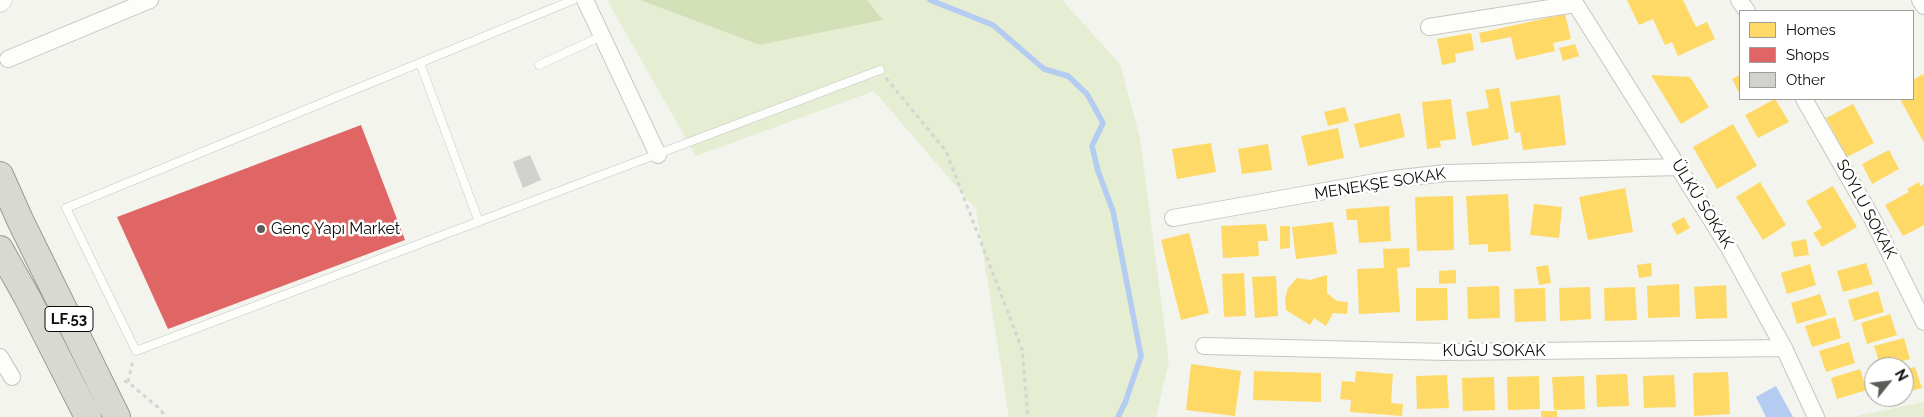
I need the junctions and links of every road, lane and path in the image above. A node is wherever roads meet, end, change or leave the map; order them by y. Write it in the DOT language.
graph roads {
  1 [pos="150,0"];
  2 [pos="573,0"];
  3 [pos="585,0"];
  4 [pos="1920,0"];
  5 [pos="1574,2"];
  6 [pos="1924,6"];
  7 [pos="1429,28"];
  8 [pos="602,36"];
  9 [pos="8,59"];
  10 [pos="420,63"];
  11 [pos="539,65"];
  12 [pos="880,70"];
  13 [pos="1805,100"];
  14 [pos="658,155"];
  15 [pos="1679,167"];
  16 [pos="0,176"];
  17 [pos="1173,218"];
  18 [pos="479,222"];
  19 [pos="0,249"];
  20 [pos="1924,322"];
  21 [pos="1204,346"];
  22 [pos="1784,348"];
  23 [pos="136,351"];
  24 [pos="0,357"];
  25 [pos="96,375"];
  26 [pos="12,377"];
  27 [pos="128,382"];
  28 [pos="88,417"];
  29 [pos="117,417"];
  30 [pos="164,417"];
  31 [pos="1028,417"];
  32 [pos="1816,417"];
  1 -- 9 [label="street"];
  2 -- 10 [label="lane"];
  3 -- 8 [label="street"];
  4 -- 6 [label="street"];
  5 -- 7 [label="street"];
  5 -- 15 [label="street, ÜLKÜ SOKAK"];
  8 -- 11 [label="lane"];
  8 -- 14 [label="street"];
  10 -- 18 [label="lane"];
  10 -- 23 [label="lane"];
  12 -- 14 [label="lane"];
  12 -- 31 [label="path"];
  13 -- 20 [label="street, SOYLU SOKAK"];
  14 -- 18 [label="lane"];
  15 -- 17 [label="street, MENEKŞE SOKAK"];
  15 -- 22 [label="street, ÜLKÜ SOKAK"];
  16 -- 25 [label="highway, LF.53"];
  18 -- 23 [label="lane"];
  19 -- 28 [label="highway, LF.53"];
  21 -- 22 [label="street, KUĞU SOKAK"];
  22 -- 32 [label="street, ÜLKÜ SOKAK"];
  23 -- 27 [label="path"];
  24 -- 26 [label="street"];
  25 -- 27 [label="path"];
  25 -- 29 [label="highway, LF.53"];
  27 -- 30 [label="path"];
}
